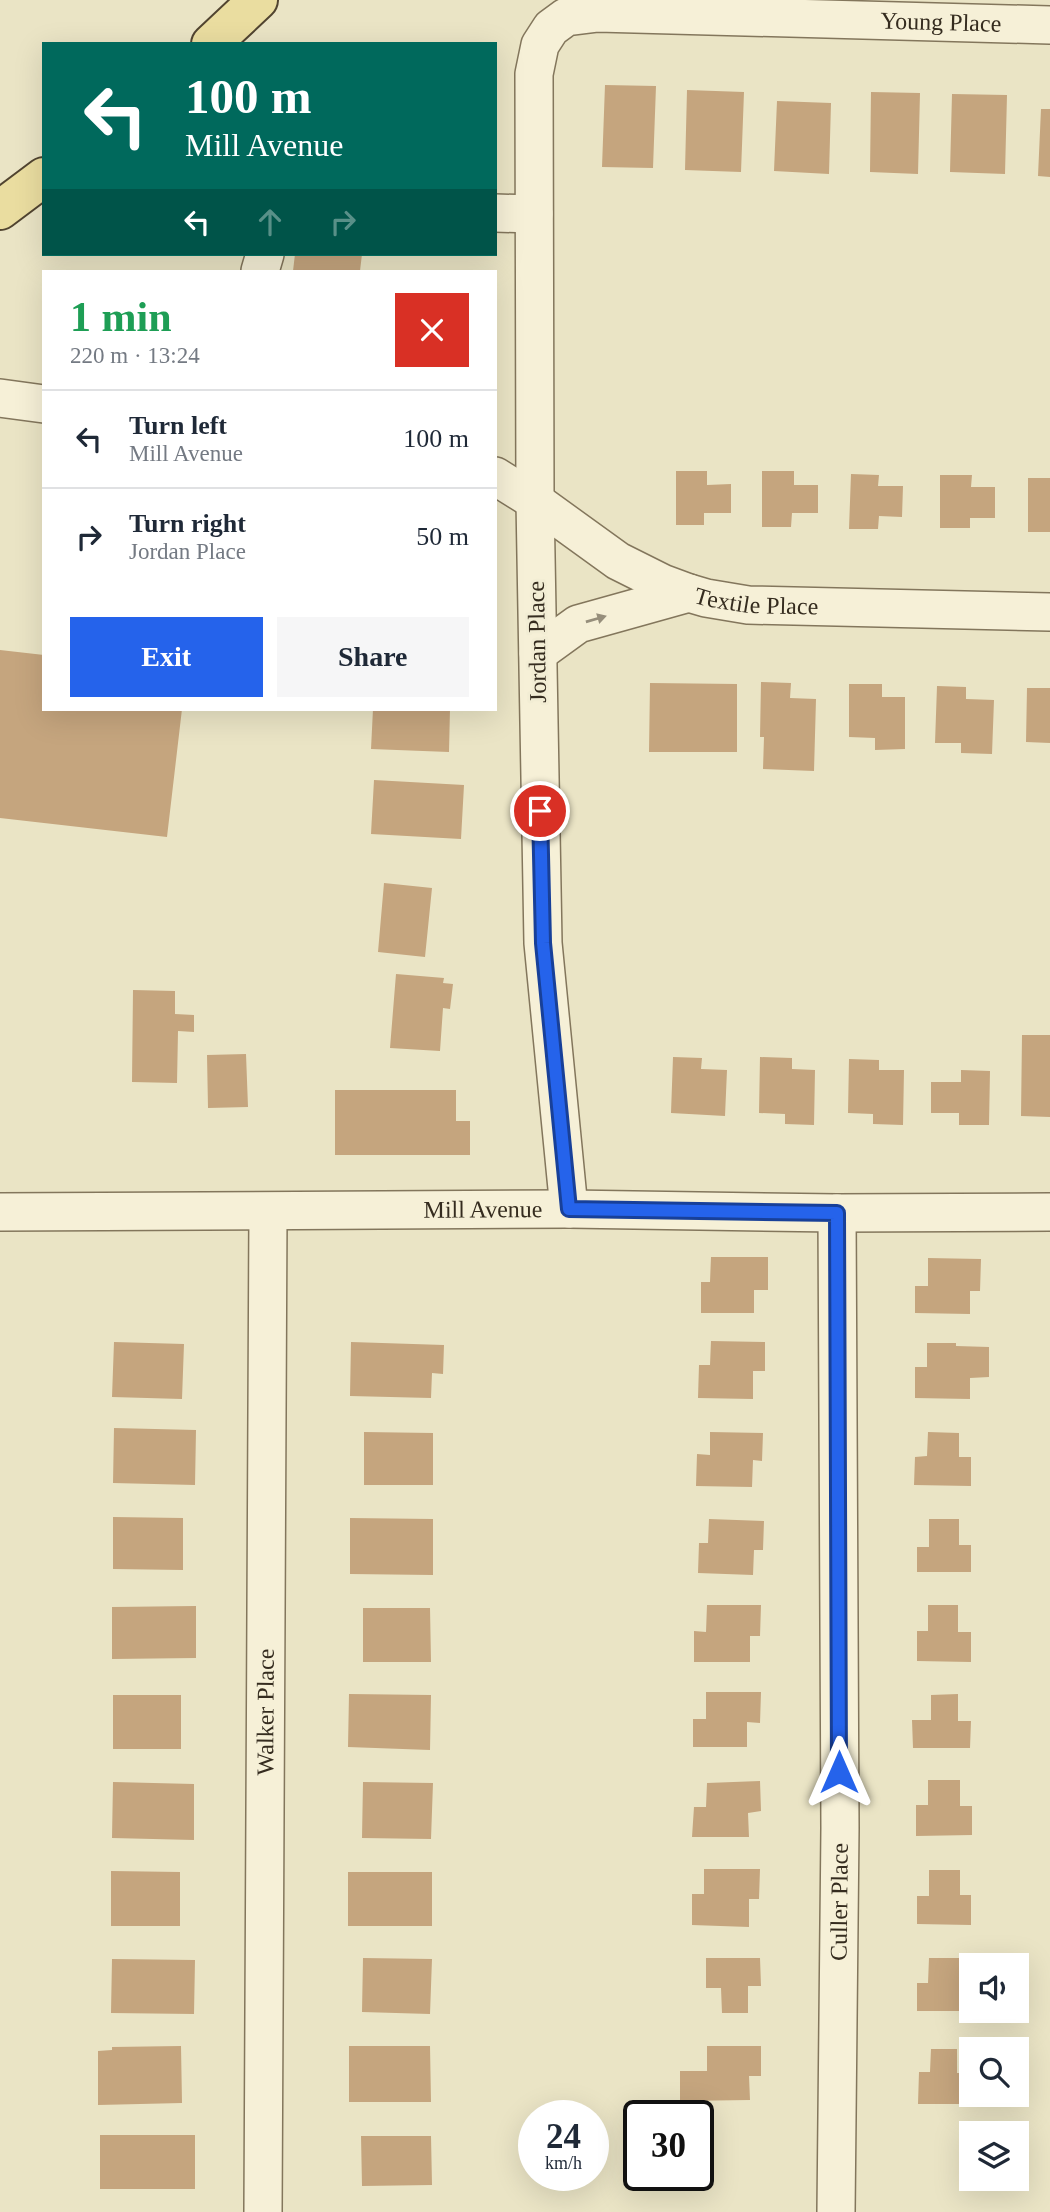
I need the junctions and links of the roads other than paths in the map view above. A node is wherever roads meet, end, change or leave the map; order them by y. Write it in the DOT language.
graph roads {
  1 [pos="258,0"];
  2 [pos="1050,24"];
  3 [pos="213,42"];
  4 [pos="534,74"];
  5 [pos="42,178"];
  6 [pos="0,210"];
  7 [pos="497,213"];
  8 [pos="534,214"];
  9 [pos="0,398"];
  10 [pos="42,404"];
  11 [pos="497,477"];
  12 [pos="535,501"];
  13 [pos="689,593"];
  14 [pos="1050,612"];
  15 [pos="538,653"];
  16 [pos="569,1209"];
  17 [pos="0,1212"];
  18 [pos="268,1212"];
  19 [pos="1050,1212"];
  20 [pos="837,1213"];
  21 [pos="263,2212"];
  22 [pos="836,2212"];
  1 -- 3 [label="main road"];
  2 -- 4 [label="street, Young Place"];
  4 -- 8 [label="street, Jordan Place"];
  5 -- 6 [label="main road"];
  7 -- 8 [label="street"];
  8 -- 12 [label="street, Jordan Place"];
  9 -- 10 [label="street"];
  11 -- 12 [label="street, Textile Place"];
  12 -- 13 [label="street, Textile Place"];
  12 -- 15 [label="street, Jordan Place"];
  13 -- 14 [label="street, Textile Place"];
  15 -- 13 [label="street, one-way"];
  15 -- 16 [label="street, Jordan Place"];
  16 -- 18 [label="street, Mill Avenue"];
  16 -- 20 [label="street, Mill Avenue"];
  17 -- 18 [label="street, Mill Avenue"];
  18 -- 21 [label="street, Walker Place"];
  19 -- 20 [label="street, Mill Avenue"];
  20 -- 22 [label="street, Culler Place"];
}
